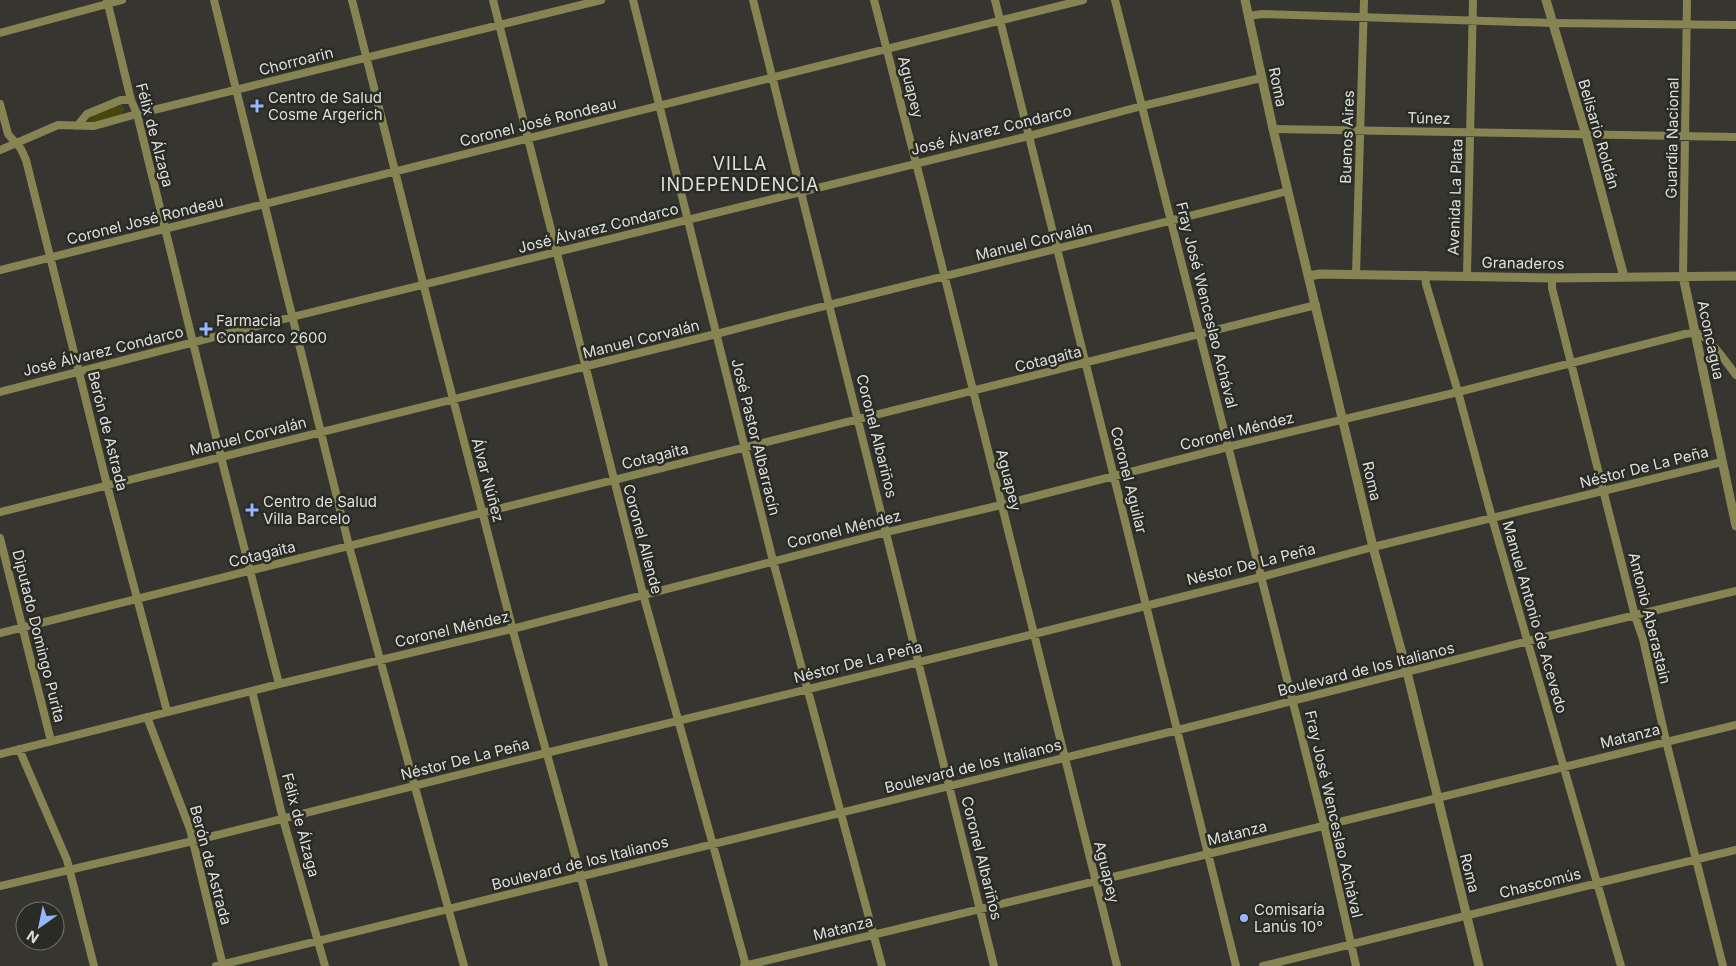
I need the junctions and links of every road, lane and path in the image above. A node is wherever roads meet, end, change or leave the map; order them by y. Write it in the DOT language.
graph roads {
  1 [pos="122,0"];
  2 [pos="214,0"];
  3 [pos="352,0"];
  4 [pos="493,0"];
  5 [pos="600,0"];
  6 [pos="633,0"];
  7 [pos="753,0"];
  8 [pos="874,0"];
  9 [pos="996,0"];
  10 [pos="1083,0"];
  11 [pos="1115,0"];
  12 [pos="1245,0"];
  13 [pos="1364,0"];
  14 [pos="1473,0"];
  15 [pos="1546,0"];
  16 [pos="1688,0"];
  17 [pos="108,2"];
  18 [pos="1248,16"];
  19 [pos="1363,17"];
  20 [pos="1001,20"];
  21 [pos="1472,21"];
  22 [pos="1553,23"];
  23 [pos="1687,24"];
  24 [pos="1736,25"];
  25 [pos="500,26"];
  26 [pos="0,33"];
  27 [pos="887,48"];
  28 [pos="366,58"];
  29 [pos="773,77"];
  30 [pos="1262,78"];
  31 [pos="236,90"];
  32 [pos="131,100"];
  33 [pos="0,104"];
  34 [pos="659,106"];
  35 [pos="1142,106"];
  36 [pos="137,114"];
  37 [pos="77,126"];
  38 [pos="1273,129"];
  39 [pos="1361,130"];
  40 [pos="1471,132"];
  41 [pos="1586,135"];
  42 [pos="1029,136"];
  43 [pos="1686,137"];
  44 [pos="1736,137"];
  45 [pos="528,139"];
  46 [pos="17,143"];
  47 [pos="0,150"];
  48 [pos="916,164"];
  49 [pos="394,171"];
  50 [pos="1288,191"];
  51 [pos="801,192"];
  52 [pos="264,204"];
  53 [pos="688,220"];
  54 [pos="1172,221"];
  55 [pos="165,229"];
  56 [pos="1057,250"];
  57 [pos="557,253"];
  58 [pos="50,258"];
  59 [pos="0,270"];
  60 [pos="1356,275"];
  61 [pos="1425,275"];
  62 [pos="1467,275"];
  63 [pos="944,276"];
  64 [pos="1309,276"];
  65 [pos="1683,276"];
  66 [pos="1736,276"];
  67 [pos="1624,277"];
  68 [pos="1552,278"];
  69 [pos="423,285"];
  70 [pos="829,304"];
  71 [pos="1316,305"];
  72 [pos="292,317"];
  73 [pos="1696,333"];
  74 [pos="716,334"];
  75 [pos="1200,334"];
  76 [pos="194,343"];
  77 [pos="1572,362"];
  78 [pos="1086,364"];
  79 [pos="584,367"];
  80 [pos="79,371"];
  81 [pos="1736,375"];
  82 [pos="972,391"];
  83 [pos="0,392"];
  84 [pos="1458,392"];
  85 [pos="453,400"];
  86 [pos="1344,419"];
  87 [pos="859,420"];
  88 [pos="321,432"];
  89 [pos="1228,447"];
  90 [pos="745,448"];
  91 [pos="221,458"];
  92 [pos="1722,462"];
  93 [pos="1114,476"];
  94 [pos="613,480"];
  95 [pos="107,485"];
  96 [pos="1604,490"];
  97 [pos="1001,505"];
  98 [pos="0,512"];
  99 [pos="483,514"];
  100 [pos="1492,518"];
  101 [pos="1736,526"];
  102 [pos="887,532"];
  103 [pos="0,538"];
  104 [pos="349,546"];
  105 [pos="1373,547"];
  106 [pos="773,561"];
  107 [pos="251,572"];
  108 [pos="1261,577"];
  109 [pos="1736,591"];
  110 [pos="642,594"];
  111 [pos="137,599"];
  112 [pos="1147,605"];
  113 [pos="1635,616"];
  114 [pos="24,627"];
  115 [pos="512,629"];
  116 [pos="0,633"];
  117 [pos="1034,634"];
  118 [pos="1528,641"];
  119 [pos="380,660"];
  120 [pos="919,661"];
  121 [pos="1407,672"];
  122 [pos="279,684"];
  123 [pos="808,688"];
  124 [pos="252,691"];
  125 [pos="1293,701"];
  126 [pos="166,712"];
  127 [pos="147,717"];
  128 [pos="679,721"];
  129 [pos="1736,725"];
  130 [pos="1178,730"];
  131 [pos="51,741"];
  132 [pos="1666,741"];
  133 [pos="19,749"];
  134 [pos="546,753"];
  135 [pos="0,754"];
  136 [pos="1064,758"];
  137 [pos="1563,766"];
  138 [pos="415,785"];
  139 [pos="950,787"];
  140 [pos="1437,798"];
  141 [pos="842,813"];
  142 [pos="284,819"];
  143 [pos="1324,825"];
  144 [pos="193,841"];
  145 [pos="714,845"];
  146 [pos="1736,850"];
  147 [pos="1208,854"];
  148 [pos="1696,860"];
  149 [pos="70,870"];
  150 [pos="582,878"];
  151 [pos="1095,881"];
  152 [pos="1598,882"];
  153 [pos="0,886"];
  154 [pos="449,909"];
  155 [pos="980,909"];
  156 [pos="1467,916"];
  157 [pos="874,935"];
  158 [pos="318,941"];
  159 [pos="1351,945"];
  160 [pos="94,966"];
  161 [pos="221,966"];
  162 [pos="325,966"];
  163 [pos="464,966"];
  164 [pos="604,966"];
  165 [pos="745,966"];
  166 [pos="882,966"];
  167 [pos="994,966"];
  168 [pos="1117,966"];
  169 [pos="1236,966"];
  170 [pos="1264,966"];
  171 [pos="1356,966"];
  172 [pos="1479,966"];
  173 [pos="1621,966"];
  174 [pos="1723,966"];
  1 -- 17 [label="street"];
  2 -- 31 [label="street"];
  3 -- 28 [label="street, Álvar Núñez"];
  4 -- 25 [label="street, Coronel Allende"];
  5 -- 25 [label="street, Chorroarin"];
  6 -- 34 [label="street, José Pastor Albarracín"];
  7 -- 29 [label="street, Coronel Albariños"];
  8 -- 27 [label="street, Aguapey"];
  9 -- 20 [label="street, Coronel Aguilar"];
  10 -- 20 [label="street, Coronel José Rondeau"];
  11 -- 35 [label="street, Fray José Wenceslao Achával"];
  12 -- 18 [label="street, Roma"];
  13 -- 19 [label="street, Buenos Aires"];
  14 -- 21 [label="street, Avenida La Plata"];
  15 -- 22 [label="street, Belisario Roldán"];
  16 -- 23 [label="street, Guardia Nacional"];
  17 -- 26 [label="street"];
  17 -- 32 [label="street, Félix de Álzaga"];
  18 -- 19 [label="street"];
  18 -- 30 [label="street, Roma"];
  19 -- 21 [label="street"];
  19 -- 39 [label="street, Buenos Aires"];
  20 -- 27 [label="street, Coronel José Rondeau"];
  20 -- 42 [label="street, Coronel Aguilar"];
  21 -- 22 [label="street"];
  21 -- 40 [label="street, Avenida La Plata"];
  22 -- 23 [label="street"];
  22 -- 41 [label="street, Belisario Roldán"];
  23 -- 24 [label="street"];
  23 -- 43 [label="street, Guardia Nacional"];
  25 -- 28 [label="street, Chorroarin"];
  25 -- 45 [label="street, Coronel Allende"];
  27 -- 29 [label="street, Coronel José Rondeau"];
  27 -- 48 [label="street, Aguapey"];
  28 -- 31 [label="street, Chorroarin"];
  28 -- 49 [label="street, Álvar Núñez"];
  29 -- 34 [label="street, Coronel José Rondeau"];
  29 -- 51 [label="street, Coronel Albariños"];
  30 -- 35 [label="street, José Álvarez Condarco"];
  30 -- 38 [label="street, Roma"];
  31 -- 36 [label="street, Chorroarin"];
  31 -- 52 [label="street"];
  32 -- 36 [label="street, Félix de Álzaga"];
  32 -- 37 [label="street"];
  33 -- 46 [label="street, Berón de Astrada"];
  34 -- 45 [label="street, Coronel José Rondeau"];
  34 -- 53 [label="street, José Pastor Albarracín"];
  35 -- 42 [label="street, José Álvarez Condarco"];
  35 -- 54 [label="street, Fray José Wenceslao Achával"];
  36 -- 37 [label="street, Chorroarin"];
  36 -- 55 [label="street, Félix de Álzaga"];
  37 -- 46 [label="street, Chorroarin"];
  38 -- 39 [label="street, Túnez"];
  38 -- 50 [label="street, Roma"];
  39 -- 40 [label="street, Túnez"];
  39 -- 60 [label="street, Buenos Aires"];
  40 -- 41 [label="street, Túnez"];
  40 -- 62 [label="street, Avenida La Plata"];
  41 -- 43 [label="street, Túnez"];
  41 -- 67 [label="street, Belisario Roldán"];
  42 -- 48 [label="street, José Álvarez Condarco"];
  42 -- 56 [label="street, Coronel Aguilar"];
  43 -- 44 [label="street, Túnez"];
  43 -- 65 [label="street, Guardia Nacional"];
  45 -- 49 [label="street, Coronel José Rondeau"];
  45 -- 57 [label="street, Coronel Allende"];
  46 -- 47 [label="street, Chorroarin"];
  46 -- 58 [label="street, Berón de Astrada"];
  48 -- 51 [label="street, José Álvarez Condarco"];
  48 -- 63 [label="street, Aguapey"];
  49 -- 52 [label="street, Coronel José Rondeau"];
  49 -- 69 [label="street, Álvar Núñez"];
  50 -- 54 [label="street, Manuel Corvalán"];
  50 -- 64 [label="street, Roma"];
  51 -- 53 [label="street, José Álvarez Condarco"];
  51 -- 70 [label="street, Coronel Albariños"];
  52 -- 55 [label="street, Coronel José Rondeau"];
  52 -- 72 [label="street"];
  53 -- 57 [label="street, José Álvarez Condarco"];
  53 -- 74 [label="street, José Pastor Albarracín"];
  54 -- 56 [label="street, Manuel Corvalán"];
  54 -- 75 [label="street, Fray José Wenceslao Achával"];
  55 -- 58 [label="street, Coronel José Rondeau"];
  55 -- 76 [label="street, Félix de Álzaga"];
  56 -- 63 [label="street, Manuel Corvalán"];
  56 -- 78 [label="street, Coronel Aguilar"];
  57 -- 69 [label="street, José Álvarez Condarco"];
  57 -- 79 [label="street, Coronel Allende"];
  58 -- 59 [label="street, Coronel José Rondeau"];
  58 -- 80 [label="street, Berón de Astrada"];
  60 -- 61 [label="street, Granaderos"];
  60 -- 64 [label="street, Granaderos"];
  61 -- 62 [label="street, Granaderos"];
  61 -- 84 [label="street, Manuel Antonio de Acevedo"];
  62 -- 68 [label="street, Granaderos"];
  63 -- 70 [label="street, Manuel Corvalán"];
  63 -- 82 [label="street, Aguapey"];
  64 -- 71 [label="street, Roma"];
  65 -- 66 [label="street, Granaderos"];
  65 -- 67 [label="street, Granaderos"];
  65 -- 73 [label="street, Aconcagua"];
  67 -- 68 [label="street, Granaderos"];
  68 -- 77 [label="street, Antonio Aberastain"];
  69 -- 72 [label="street, José Álvarez Condarco"];
  69 -- 85 [label="street, Álvar Núñez"];
  70 -- 74 [label="street, Manuel Corvalán"];
  70 -- 87 [label="street, Coronel Albariños"];
  71 -- 75 [label="street, Cotagaita"];
  71 -- 86 [label="street, Roma"];
  72 -- 76 [label="street, José Álvarez Condarco"];
  72 -- 88 [label="street"];
  73 -- 77 [label="street, Coronel Méndez"];
  73 -- 81 [label="street"];
  73 -- 92 [label="street, Aconcagua"];
  74 -- 79 [label="street, Manuel Corvalán"];
  74 -- 90 [label="street, José Pastor Albarracín"];
  75 -- 78 [label="street, Cotagaita"];
  75 -- 89 [label="street, Fray José Wenceslao Achával"];
  76 -- 80 [label="street, José Álvarez Condarco"];
  76 -- 91 [label="street, Félix de Álzaga"];
  77 -- 84 [label="street, Coronel Méndez"];
  77 -- 96 [label="street, Antonio Aberastain"];
  78 -- 82 [label="street, Cotagaita"];
  78 -- 93 [label="street, Coronel Aguilar"];
  79 -- 85 [label="street, Manuel Corvalán"];
  79 -- 94 [label="street, Coronel Allende"];
  80 -- 83 [label="street, José Álvarez Condarco"];
  80 -- 95 [label="street, Berón de Astrada"];
  82 -- 87 [label="street, Cotagaita"];
  82 -- 97 [label="street, Aguapey"];
  84 -- 86 [label="street, Coronel Méndez"];
  84 -- 100 [label="street, Manuel Antonio de Acevedo"];
  85 -- 88 [label="street, Manuel Corvalán"];
  85 -- 99 [label="street, Álvar Núñez"];
  86 -- 89 [label="street, Coronel Méndez"];
  86 -- 105 [label="street, Roma"];
  87 -- 90 [label="street, Cotagaita"];
  87 -- 102 [label="street, Coronel Albariños"];
  88 -- 91 [label="street, Manuel Corvalán"];
  88 -- 104 [label="street"];
  89 -- 93 [label="street, Coronel Méndez"];
  89 -- 108 [label="street, Fray José Wenceslao Achával"];
  90 -- 94 [label="street, Cotagaita"];
  90 -- 106 [label="street, José Pastor Albarracín"];
  91 -- 95 [label="street, Manuel Corvalán"];
  91 -- 107 [label="street, Félix de Álzaga"];
  92 -- 96 [label="street, Néstor De La Peña"];
  92 -- 101 [label="street, Aconcagua"];
  93 -- 97 [label="street, Coronel Méndez"];
  93 -- 112 [label="street, Coronel Aguilar"];
  94 -- 99 [label="street, Cotagaita"];
  94 -- 110 [label="street, Coronel Allende"];
  95 -- 98 [label="street, Manuel Corvalán"];
  95 -- 111 [label="street, Berón de Astrada"];
  96 -- 100 [label="street, Néstor De La Peña"];
  96 -- 113 [label="street, Antonio Aberastain"];
  97 -- 102 [label="street, Coronel Méndez"];
  97 -- 117 [label="street, Aguapey"];
  99 -- 104 [label="street, Cotagaita"];
  99 -- 115 [label="street, Álvar Núñez"];
  100 -- 105 [label="street, Néstor De La Peña"];
  100 -- 118 [label="street, Manuel Antonio de Acevedo"];
  102 -- 106 [label="street, Coronel Méndez"];
  102 -- 120 [label="street, Coronel Albariños"];
  103 -- 114 [label="street, Diputado Domingo Purita"];
  104 -- 107 [label="street, Cotagaita"];
  104 -- 119 [label="street"];
  105 -- 108 [label="street, Néstor De La Peña"];
  105 -- 121 [label="street, Roma"];
  106 -- 110 [label="street, Coronel Méndez"];
  106 -- 123 [label="street, José Pastor Albarracín"];
  107 -- 111 [label="street, Cotagaita"];
  107 -- 122 [label="street, Félix de Álzaga"];
  108 -- 112 [label="street, Néstor De La Peña"];
  108 -- 125 [label="street, Fray José Wenceslao Achával"];
  109 -- 113 [label="street, Boulevard de los Italianos"];
  110 -- 115 [label="street, Coronel Méndez"];
  110 -- 128 [label="street, Coronel Allende"];
  111 -- 114 [label="street, Cotagaita"];
  111 -- 126 [label="street, Berón de Astrada"];
  112 -- 117 [label="street, Néstor De La Peña"];
  112 -- 130 [label="street, Coronel Aguilar"];
  113 -- 118 [label="street, Boulevard de los Italianos"];
  113 -- 132 [label="street, Antonio Aberastain"];
  114 -- 116 [label="street, Cotagaita"];
  114 -- 131 [label="street, Diputado Domingo Purita"];
  115 -- 119 [label="street, Coronel Méndez"];
  115 -- 134 [label="street, Álvar Núñez"];
  117 -- 120 [label="street, Néstor De La Peña"];
  117 -- 136 [label="street, Aguapey"];
  118 -- 121 [label="street, Boulevard de los Italianos"];
  118 -- 137 [label="street, Manuel Antonio de Acevedo"];
  119 -- 122 [label="street, Coronel Méndez"];
  119 -- 138 [label="street"];
  120 -- 123 [label="street, Néstor De La Peña"];
  120 -- 139 [label="street, Coronel Albariños"];
  121 -- 125 [label="street, Boulevard de los Italianos"];
  121 -- 140 [label="street, Roma"];
  122 -- 124 [label="street, Coronel Méndez"];
  123 -- 128 [label="street, Néstor De La Peña"];
  123 -- 141 [label="street, José Pastor Albarracín"];
  124 -- 126 [label="street, Coronel Méndez"];
  124 -- 142 [label="street, Félix de Álzaga"];
  125 -- 130 [label="street, Boulevard de los Italianos"];
  125 -- 143 [label="street, Fray José Wenceslao Achával"];
  126 -- 127 [label="street, Coronel Méndez"];
  127 -- 131 [label="street, Coronel Méndez"];
  127 -- 144 [label="street, Berón de Astrada"];
  128 -- 134 [label="street, Néstor De La Peña"];
  128 -- 145 [label="street, Coronel Allende"];
  129 -- 132 [label="street, Matanza"];
  130 -- 136 [label="street, Boulevard de los Italianos"];
  130 -- 147 [label="street, Coronel Aguilar"];
  131 -- 133 [label="street, Coronel Méndez"];
  132 -- 137 [label="street, Matanza"];
  132 -- 148 [label="street, Antonio Aberastain"];
  133 -- 135 [label="street, Coronel Méndez"];
  133 -- 149 [label="street"];
  134 -- 138 [label="street, Néstor De La Peña"];
  134 -- 150 [label="street, Álvar Núñez"];
  136 -- 139 [label="street, Boulevard de los Italianos"];
  136 -- 151 [label="street, Aguapey"];
  137 -- 140 [label="street, Matanza"];
  137 -- 152 [label="street, Manuel Antonio de Acevedo"];
  138 -- 142 [label="street, Néstor De La Peña"];
  138 -- 154 [label="street"];
  139 -- 141 [label="street, Boulevard de los Italianos"];
  139 -- 155 [label="street, Coronel Albariños"];
  140 -- 143 [label="street, Matanza"];
  140 -- 156 [label="street, Roma"];
  141 -- 145 [label="street, Boulevard de los Italianos"];
  141 -- 157 [label="street, José Pastor Albarracín"];
  142 -- 144 [label="street, Néstor De La Peña"];
  142 -- 158 [label="street, Félix de Álzaga"];
  143 -- 147 [label="street, Matanza"];
  143 -- 159 [label="street, Fray José Wenceslao Achával"];
  144 -- 149 [label="street, Néstor De La Peña"];
  144 -- 161 [label="street, Berón de Astrada"];
  145 -- 150 [label="street, Boulevard de los Italianos"];
  145 -- 165 [label="street, Coronel Allende"];
  146 -- 148 [label="street, Chascomús"];
  147 -- 151 [label="street, Matanza"];
  147 -- 169 [label="street, Coronel Aguilar"];
  148 -- 152 [label="street, Chascomús"];
  148 -- 174 [label="street, Antonio Aberastain"];
  149 -- 153 [label="street, Néstor De La Peña"];
  149 -- 160 [label="street"];
  150 -- 154 [label="street, Boulevard de los Italianos"];
  150 -- 164 [label="street, Álvar Núñez"];
  151 -- 155 [label="street, Matanza"];
  151 -- 168 [label="street, Aguapey"];
  152 -- 156 [label="street, Chascomús"];
  152 -- 173 [label="street, Manuel Antonio de Acevedo"];
  154 -- 158 [label="street, Boulevard de los Italianos"];
  154 -- 163 [label="street"];
  155 -- 157 [label="street, Matanza"];
  155 -- 167 [label="street, Coronel Albariños"];
  156 -- 159 [label="street, Chascomús"];
  156 -- 172 [label="street, Roma"];
  157 -- 165 [label="street, Matanza"];
  157 -- 166 [label="street, José Pastor Albarracín"];
  158 -- 161 [label="street, Boulevard de los Italianos"];
  158 -- 162 [label="street, Félix de Álzaga"];
  159 -- 170 [label="street, Chascomús"];
  159 -- 171 [label="street, Fray José Wenceslao Achával"];
}
